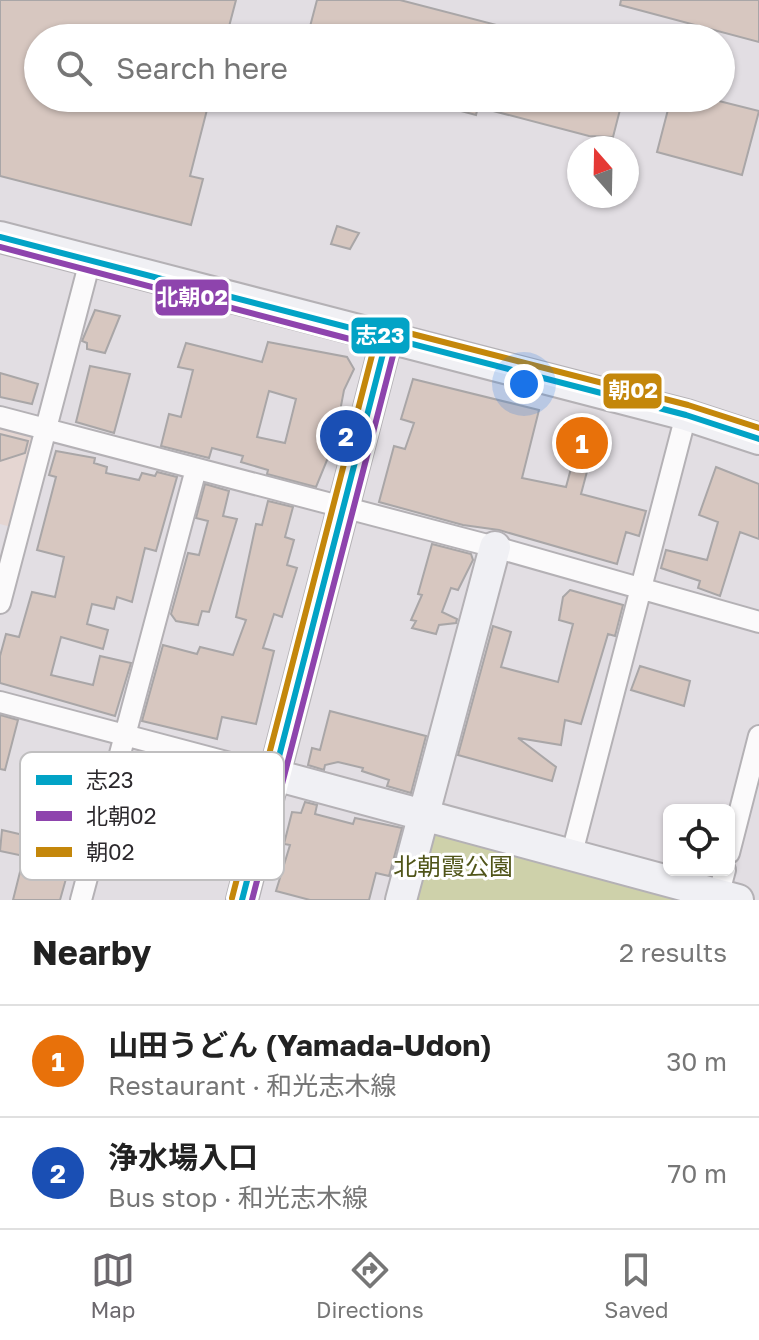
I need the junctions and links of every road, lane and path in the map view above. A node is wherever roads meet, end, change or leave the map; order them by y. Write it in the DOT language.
graph roads {
  1 [pos="0,237"];
  2 [pos="90,261"];
  3 [pos="387,338"];
  4 [pos="686,415"];
  5 [pos="0,417"];
  6 [pos="47,429"];
  7 [pos="759,439"];
  8 [pos="196,469"];
  9 [pos="345,508"];
  10 [pos="495,547"];
  11 [pos="642,588"];
  12 [pos="0,603"];
  13 [pos="759,622"];
  14 [pos="0,702"];
  15 [pos="126,735"];
  16 [pos="759,736"];
  17 [pos="121,752"];
  18 [pos="189,752"];
  19 [pos="281,752"];
  20 [pos="284,777"];
  21 [pos="424,814"];
  22 [pos="735,830"];
  23 [pos="572,853"];
  24 [pos="86,880"];
  25 [pos="247,880"];
  26 [pos="725,891"];
  27 [pos="81,900"];
  28 [pos="242,900"];
  29 [pos="401,900"];
  1 -- 2 [label="street"];
  2 -- 3 [label="street"];
  2 -- 6 [label="street"];
  3 -- 4 [label="street"];
  3 -- 9 [label="street"];
  4 -- 7 [label="street"];
  4 -- 11 [label="street"];
  5 -- 6 [label="street"];
  6 -- 8 [label="street"];
  6 -- 12 [label="street"];
  8 -- 9 [label="street"];
  8 -- 15 [label="street"];
  9 -- 10 [label="street"];
  9 -- 19 [label="street"];
  10 -- 11 [label="street"];
  10 -- 21 [label="street"];
  11 -- 13 [label="street"];
  11 -- 23 [label="street"];
  14 -- 15 [label="street"];
  15 -- 17 [label="street"];
  15 -- 18 [label="street"];
  16 -- 22 [label="street"];
  20 -- 21 [label="street"];
  21 -- 23 [label="street"];
  21 -- 29 [label="street"];
  23 -- 26 [label="street"];
  24 -- 27 [label="street"];
  25 -- 28 [label="street"];
}
